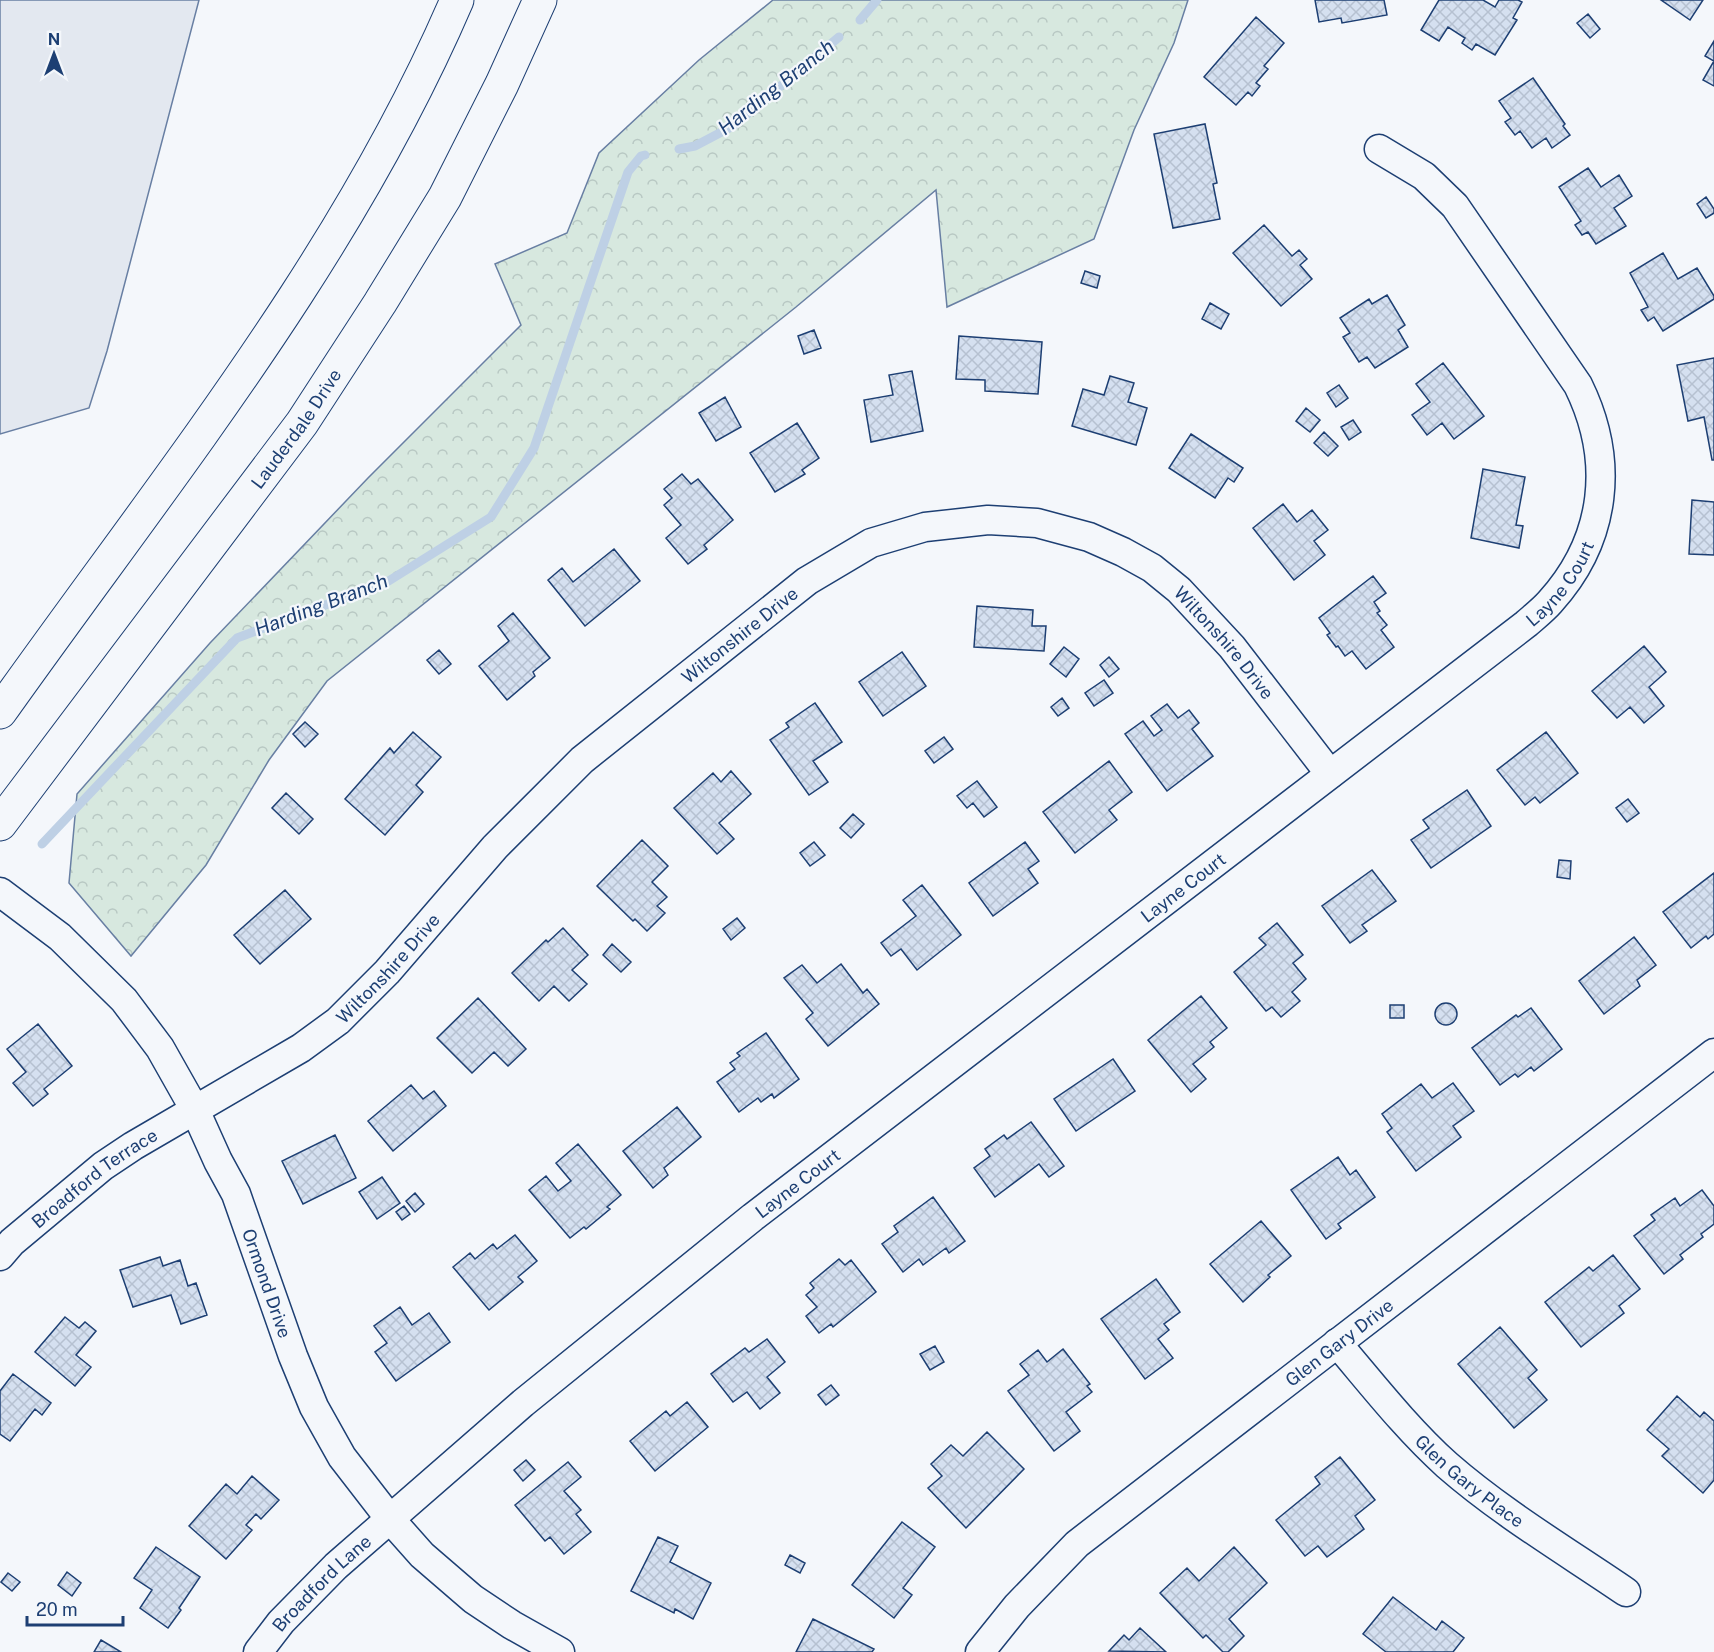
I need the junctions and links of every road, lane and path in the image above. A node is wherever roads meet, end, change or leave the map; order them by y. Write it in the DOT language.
graph roads {
  1 [pos="457,0"];
  2 [pos="540,0"];
  3 [pos="1379,149"];
  4 [pos="0,712"];
  5 [pos="1330,774"];
  6 [pos="0,824"];
  7 [pos="0,891"];
  8 [pos="1714,1053"];
  9 [pos="195,1110"];
  10 [pos="0,1256"];
  11 [pos="1337,1343"];
  12 [pos="390,1519"];
  13 [pos="1626,1592"];
  14 [pos="258,1652"];
  15 [pos="560,1652"];
  16 [pos="980,1652"];
  1 -- 4 [label="main road"];
  2 -- 6 [label="main road, Lauderdale Drive"];
  3 -- 5 [label="street, Layne Court"];
  5 -- 9 [label="street, Wiltonshire Drive"];
  5 -- 12 [label="street, Layne Court"];
  7 -- 9 [label="street, Ormond Drive"];
  8 -- 11 [label="street, Glen Gary Drive"];
  9 -- 10 [label="street, Broadford Terrace"];
  9 -- 12 [label="street, Ormond Drive"];
  11 -- 13 [label="street, Glen Gary Place"];
  11 -- 16 [label="street, Glen Gary Drive"];
  12 -- 14 [label="street, Broadford Lane"];
  12 -- 15 [label="street, Ormond Drive"];
}
